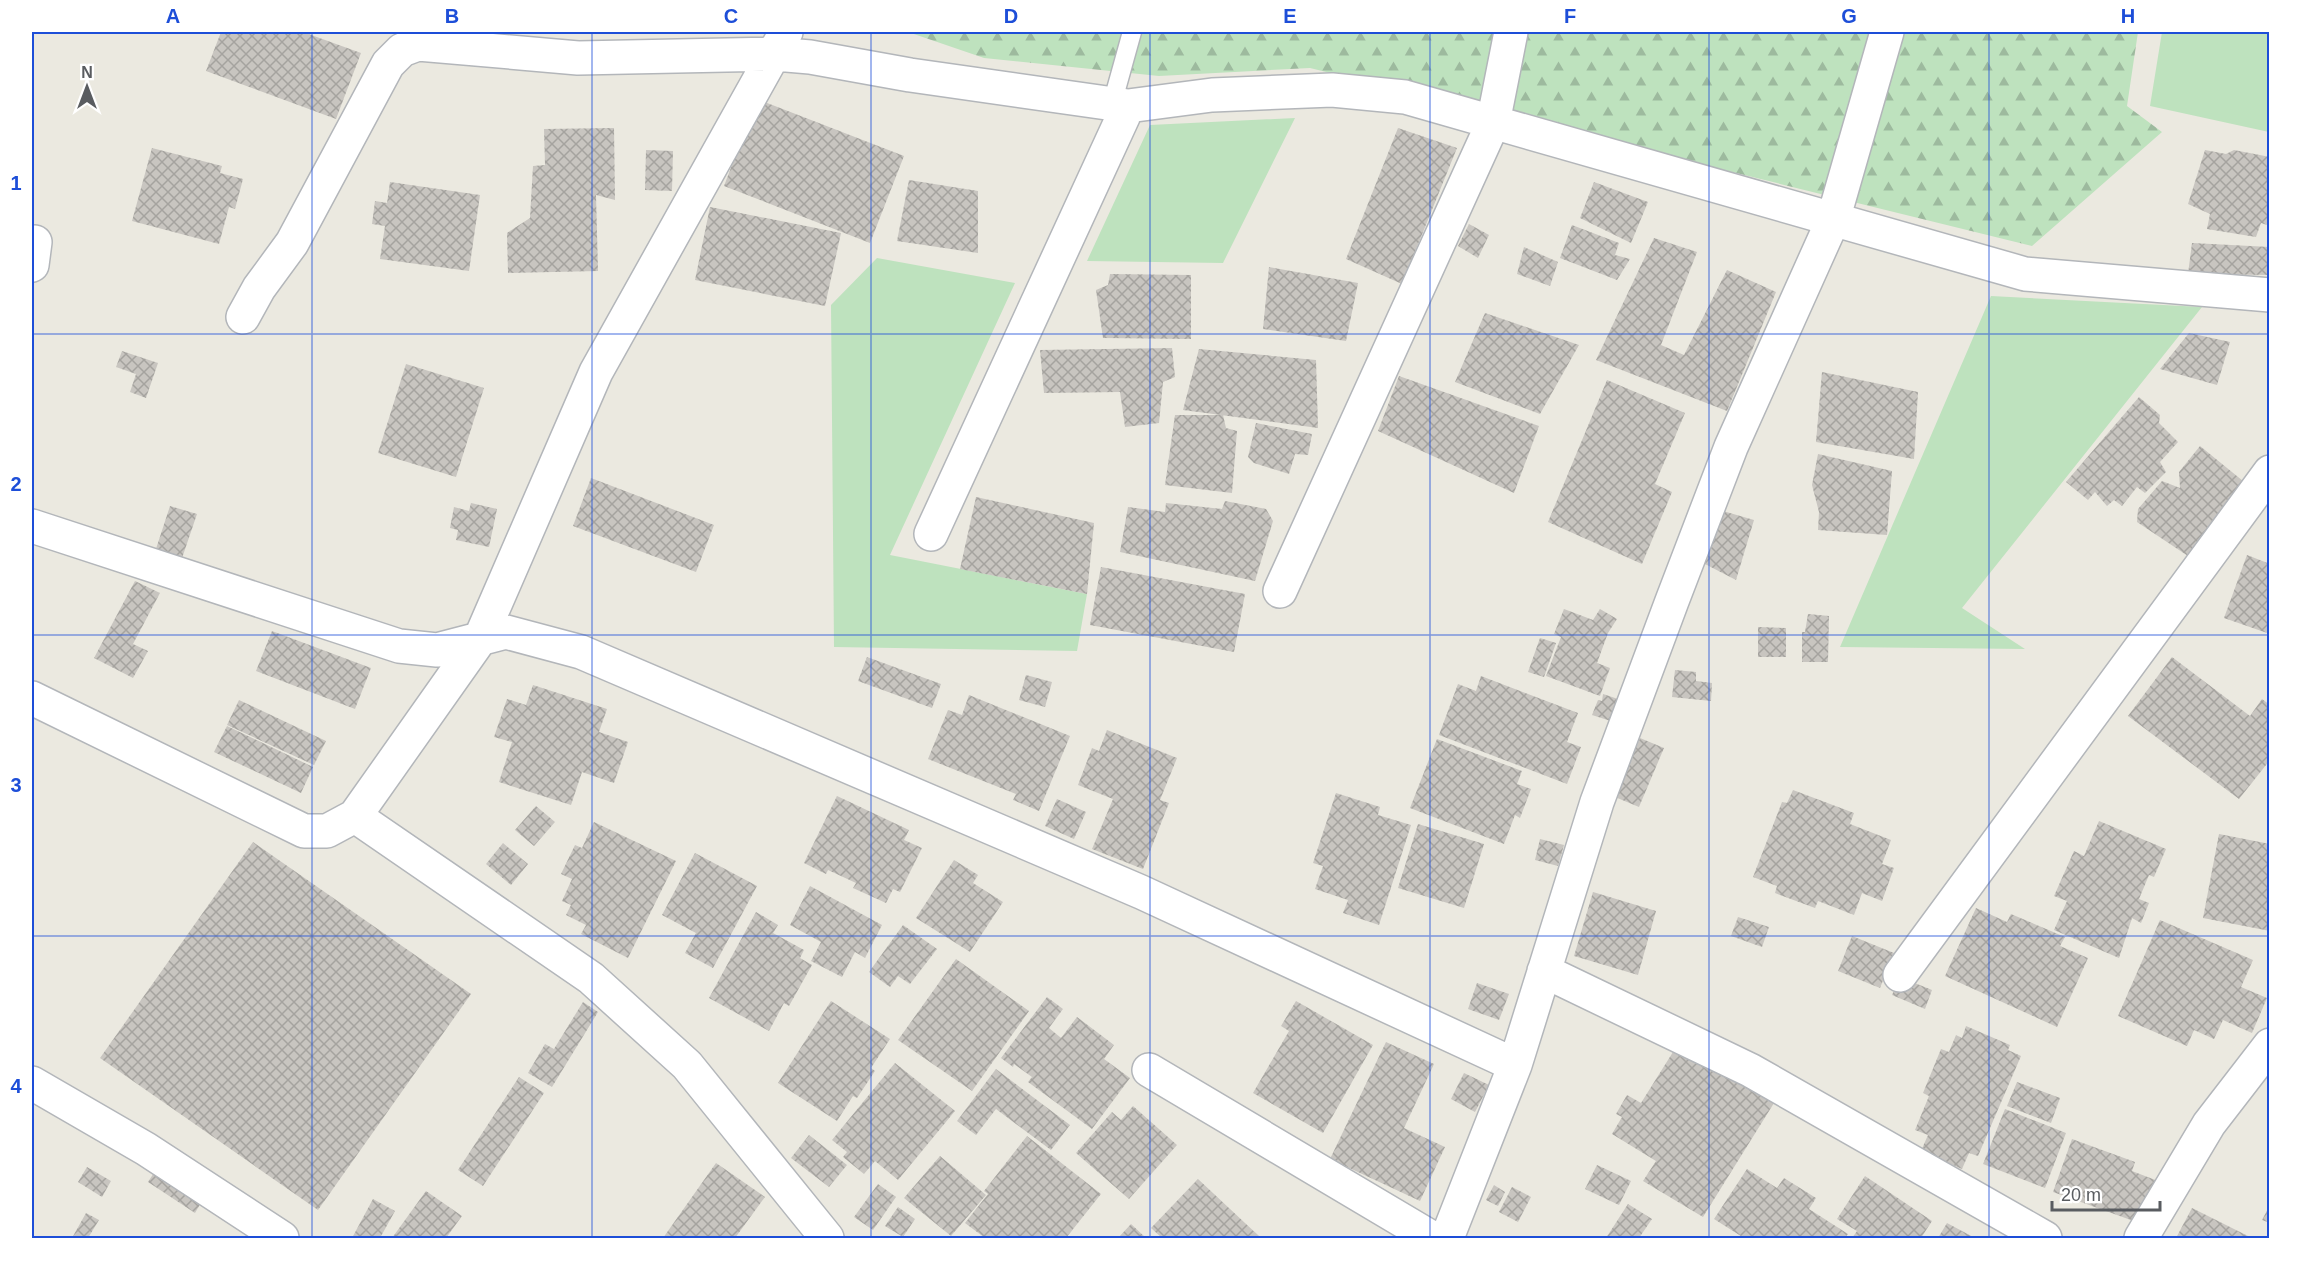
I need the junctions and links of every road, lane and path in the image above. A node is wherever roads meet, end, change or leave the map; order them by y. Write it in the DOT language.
graph roads {
  1 [pos="1132,32"];
  2 [pos="1511,32"];
  3 [pos="1887,32"];
  4 [pos="781,43"];
  5 [pos="1120,105"];
  6 [pos="1493,123"];
  7 [pos="1833,220"];
  8 [pos="2270,295"];
  9 [pos="243,317"];
  10 [pos="2270,472"];
  11 [pos="32,526"];
  12 [pos="931,534"];
  13 [pos="1280,591"];
  14 [pos="480,639"];
  15 [pos="32,698"];
  16 [pos="355,816"];
  17 [pos="1544,971"];
  18 [pos="1900,975"];
  19 [pos="2270,1045"];
  20 [pos="1515,1065"];
  21 [pos="1149,1070"];
  22 [pos="32,1083"];
  23 [pos="282,1239"];
  24 [pos="827,1239"];
  25 [pos="1432,1239"];
  26 [pos="1447,1239"];
  27 [pos="2045,1239"];
  28 [pos="2141,1239"];
  1 -- 5 [label="lane"];
  2 -- 6 [label="street"];
  3 -- 7 [label="street"];
  4 -- 5 [label="street"];
  4 -- 9 [label="street"];
  4 -- 14 [label="street"];
  5 -- 6 [label="street"];
  5 -- 12 [label="street"];
  6 -- 7 [label="street"];
  6 -- 13 [label="street"];
  7 -- 8 [label="street"];
  7 -- 17 [label="street"];
  10 -- 18 [label="street"];
  11 -- 14 [label="street"];
  14 -- 16 [label="street"];
  14 -- 20 [label="street"];
  15 -- 16 [label="street"];
  16 -- 24 [label="street"];
  17 -- 20 [label="street"];
  17 -- 27 [label="street"];
  19 -- 28 [label="street"];
  20 -- 26 [label="street"];
  21 -- 25 [label="street"];
  22 -- 23 [label="street"];
}
